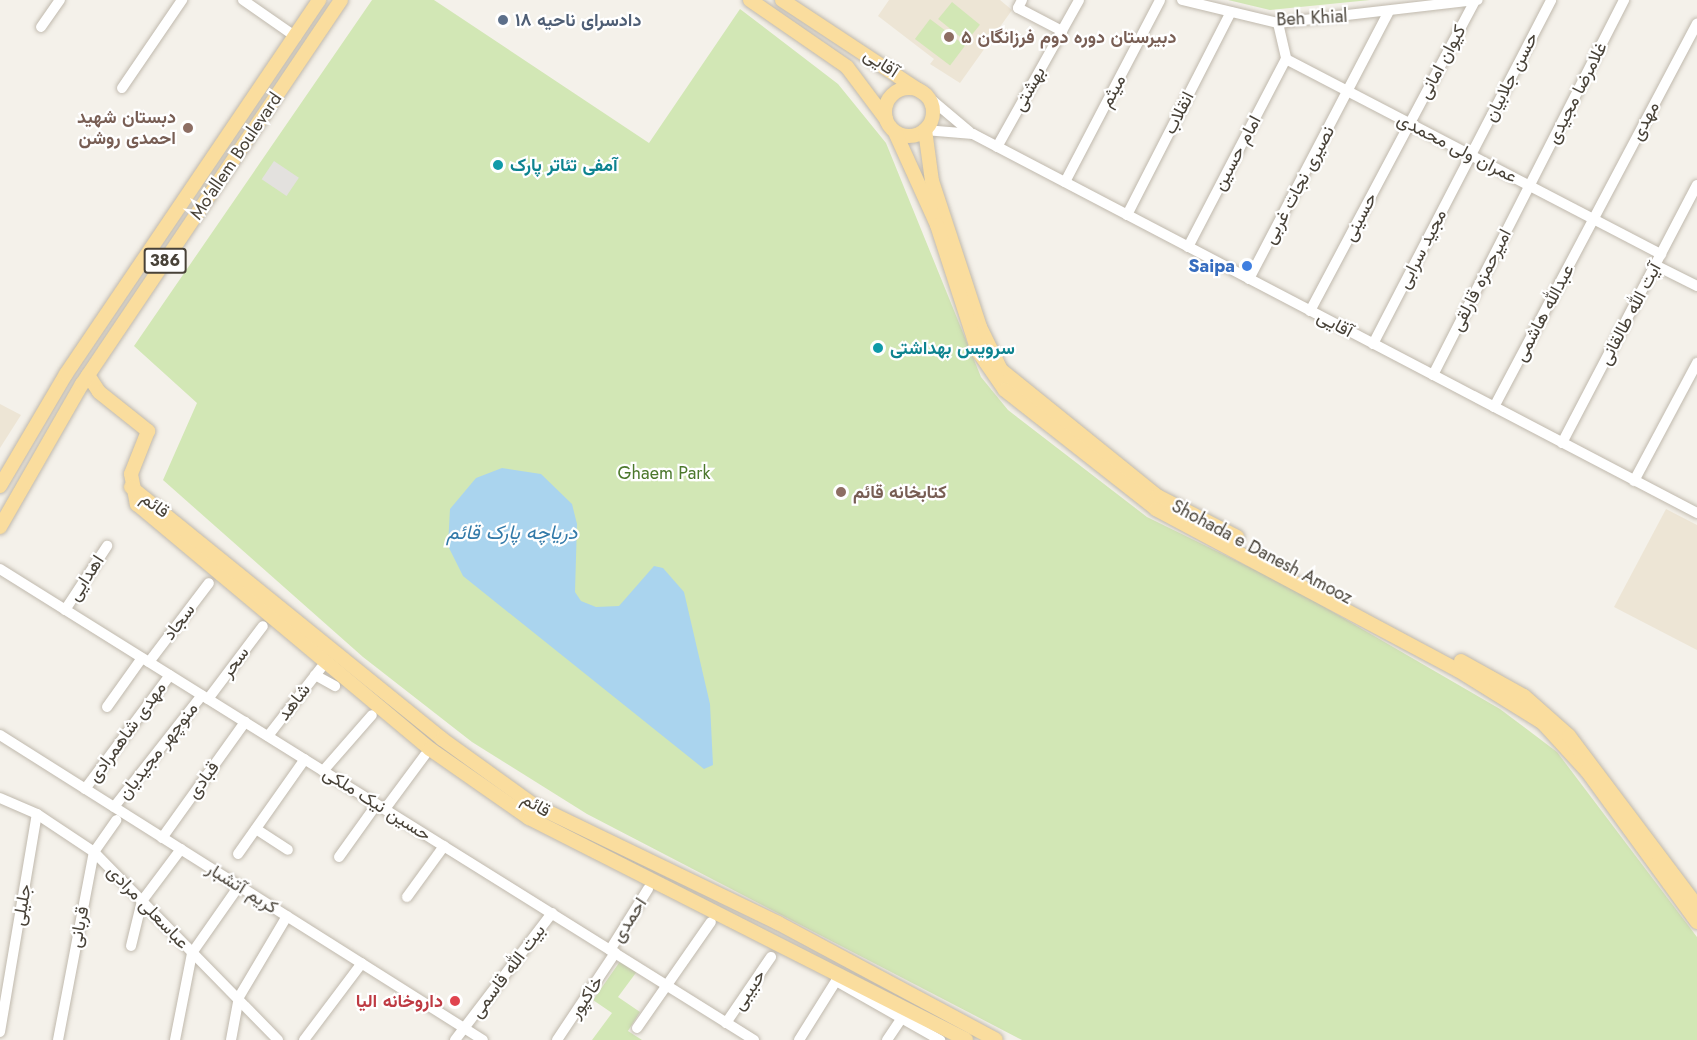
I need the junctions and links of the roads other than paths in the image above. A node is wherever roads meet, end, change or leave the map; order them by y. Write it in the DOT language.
graph roads {
  1 [pos="60,0"];
  2 [pos="182,0"];
  3 [pos="243,0"];
  4 [pos="320,0"];
  5 [pos="341,0"];
  6 [pos="750,0"];
  7 [pos="782,0"];
  8 [pos="1022,0"];
  9 [pos="1079,0"];
  10 [pos="1160,0"];
  11 [pos="1182,0"];
  12 [pos="1477,0"];
  13 [pos="1551,0"];
  14 [pos="1624,0"];
  15 [pos="1231,12"];
  16 [pos="1388,13"];
  17 [pos="1278,23"];
  18 [pos="1697,23"];
  19 [pos="41,27"];
  20 [pos="1062,31"];
  21 [pos="296,37"];
  22 [pos="1286,59"];
  23 [pos="122,88"];
  24 [pos="1348,91"];
  25 [pos="926,95"];
  26 [pos="886,119"];
  27 [pos="1410,123"];
  28 [pos="925,130"];
  29 [pos="895,132"];
  30 [pos="973,134"];
  31 [pos="997,147"];
  32 [pos="1471,155"];
  33 [pos="1065,182"];
  34 [pos="1530,185"];
  35 [pos="1697,185"];
  36 [pos="1127,215"];
  37 [pos="1594,219"];
  38 [pos="942,223"];
  39 [pos="1188,247"];
  40 [pos="1661,254"];
  41 [pos="1655,265"];
  42 [pos="1249,279"];
  43 [pos="1697,286"];
  44 [pos="1310,311"];
  45 [pos="1373,344"];
  46 [pos="1697,363"];
  47 [pos="88,375"];
  48 [pos="1433,375"];
  49 [pos="1494,407"];
  50 [pos="1562,443"];
  51 [pos="1634,481"];
  52 [pos="0,486"];
  53 [pos="131,487"];
  54 [pos="1697,513"];
  55 [pos="0,527"];
  56 [pos="107,546"];
  57 [pos="0,569"];
  58 [pos="208,583"];
  59 [pos="65,610"];
  60 [pos="263,626"];
  61 [pos="145,660"];
  62 [pos="170,675"];
  63 [pos="335,686"];
  64 [pos="205,697"];
  65 [pos="107,707"];
  66 [pos="372,715"];
  67 [pos="245,722"];
  68 [pos="0,735"];
  69 [pos="268,736"];
  70 [pos="425,755"];
  71 [pos="305,759"];
  72 [pos="323,771"];
  73 [pos="85,789"];
  74 [pos="0,798"];
  75 [pos="114,807"];
  76 [pos="381,807"];
  77 [pos="37,814"];
  78 [pos="117,820"];
  79 [pos="256,829"];
  80 [pos="162,838"];
  81 [pos="444,846"];
  82 [pos="181,849"];
  83 [pos="288,850"];
  84 [pos="94,852"];
  85 [pos="238,854"];
  86 [pos="339,856"];
  87 [pos="239,886"];
  88 [pos="648,889"];
  89 [pos="407,897"];
  90 [pos="142,901"];
  91 [pos="1697,906"];
  92 [pos="552,914"];
  93 [pos="287,916"];
  94 [pos="711,922"];
  95 [pos="1697,922"];
  96 [pos="131,946"];
  97 [pos="613,952"];
  98 [pos="192,953"];
  99 [pos="771,957"];
  100 [pos="362,963"];
  101 [pos="668,987"];
  102 [pos="239,998"];
  103 [pos="901,1019"];
  104 [pos="726,1023"];
  105 [pos="464,1028"];
  106 [pos="637,1028"];
  107 [pos="0,1032"];
  108 [pos="741,1037"];
  109 [pos="58,1040"];
  110 [pos="175,1040"];
  111 [pos="231,1040"];
  112 [pos="278,1040"];
  113 [pos="304,1040"];
  114 [pos="455,1040"];
  115 [pos="483,1040"];
  116 [pos="557,1040"];
  117 [pos="754,1040"];
  118 [pos="799,1040"];
  119 [pos="887,1040"];
  120 [pos="939,1040"];
  121 [pos="966,1040"];
  122 [pos="996,1040"];
  1 -- 19 [label="street"];
  2 -- 23 [label="street"];
  3 -- 21 [label="street"];
  4 -- 21 [label="main road, Mo'allem Boulevard / 386"];
  5 -- 47 [label="main road, Mo'allem Boulevard / 386"];
  6 -- 26 [label="main road, آقایی"];
  7 -- 25 [label="main road, آقایی"];
  8 -- 20 [label="street"];
  9 -- 20 [label="street, بهشتی"];
  10 -- 33 [label="street, میثم"];
  11 -- 15 [label="street, Beh Khial"];
  12 -- 16 [label="street, Beh Khial"];
  12 -- 27 [label="street, کیوان امانی"];
  13 -- 32 [label="street, حسن جلابیان"];
  14 -- 34 [label="street, غلامرضا مجیدی"];
  15 -- 17 [label="street, Beh Khial"];
  15 -- 36 [label="street, انقلاب"];
  16 -- 17 [label="street, Beh Khial"];
  16 -- 24 [label="street, نصیری نجات غربی"];
  17 -- 22 [label="street"];
  18 -- 37 [label="street, مهدی"];
  20 -- 31 [label="street, بهشتی"];
  21 -- 52 [label="main road, Mo'allem Boulevard / 386"];
  22 -- 24 [label="street, عمران ولی محمدی"];
  22 -- 39 [label="street, امام حسین"];
  24 -- 27 [label="street, عمران ولی محمدی"];
  24 -- 42 [label="street, نصیری نجات غربی"];
  25 -- 26 [label="main road"];
  25 -- 28 [label="main road"];
  25 -- 30 [label="street, آقایی"];
  26 -- 29 [label="main road"];
  27 -- 32 [label="street, عمران ولی محمدی"];
  27 -- 44 [label="street, حسینی"];
  28 -- 29 [label="main road"];
  28 -- 30 [label="street, آقایی"];
  28 -- 38 [label="main road, Shohada e Danesh Amooz"];
  29 -- 38 [label="main road, Shohada e Danesh Amooz"];
  30 -- 31 [label="street, آقایی"];
  31 -- 33 [label="street, آقایی"];
  32 -- 34 [label="street, عمران ولی محمدی"];
  32 -- 45 [label="street, مجید سرابی"];
  33 -- 36 [label="street, آقایی"];
  34 -- 37 [label="street, عمران ولی محمدی"];
  34 -- 48 [label="street, امیرحمزه قارلقی"];
  35 -- 40 [label="street, آیت الله طالقانی"];
  36 -- 39 [label="street, آقایی"];
  37 -- 40 [label="street, عمران ولی محمدی"];
  37 -- 49 [label="street, عبدالله هاشمی"];
  38 -- 91 [label="main road, Shohada e Danesh Amooz"];
  38 -- 95 [label="main road"];
  39 -- 42 [label="street, آقایی"];
  40 -- 41 [label="street, آیت الله طالقانی"];
  41 -- 43 [label="street"];
  41 -- 50 [label="street, آیت الله طالقانی"];
  42 -- 44 [label="street, آقایی"];
  44 -- 45 [label="street, آقایی"];
  45 -- 48 [label="street, آقایی"];
  46 -- 51 [label="street"];
  47 -- 53 [label="main road, قائم"];
  47 -- 55 [label="main road, Mo'allem Boulevard / 386"];
  48 -- 49 [label="street, آقایی"];
  49 -- 50 [label="street, آقایی"];
  50 -- 51 [label="street, آقایی"];
  51 -- 54 [label="street, آقایی"];
  53 -- 121 [label="main road, قائم"];
  53 -- 122 [label="main road, قائم"];
  56 -- 59 [label="street, اهدایی"];
  57 -- 59 [label="street, حسین نیک ملکی"];
  58 -- 61 [label="street, سجاد"];
  59 -- 61 [label="street, حسین نیک ملکی"];
  60 -- 64 [label="street, سحر"];
  61 -- 62 [label="street, حسین نیک ملکی"];
  61 -- 65 [label="street, سجاد"];
  62 -- 64 [label="street, حسین نیک ملکی"];
  62 -- 73 [label="street, مهدی شاهمرادی"];
  63 -- 69 [label="street, شاهد"];
  64 -- 67 [label="street, حسین نیک ملکی"];
  64 -- 75 [label="street, منوچهر مجیدیان"];
  66 -- 72 [label="street"];
  67 -- 69 [label="street, حسین نیک ملکی"];
  67 -- 80 [label="street, قبادی"];
  68 -- 73 [label="street, کریم آتشبار"];
  69 -- 71 [label="street, حسین نیک ملکی"];
  70 -- 76 [label="street"];
  71 -- 72 [label="street, حسین نیک ملکی"];
  71 -- 79 [label="street"];
  72 -- 76 [label="street, حسین نیک ملکی"];
  73 -- 75 [label="street, کریم آتشبار"];
  74 -- 77 [label="street, عباسعلی مرادی"];
  75 -- 80 [label="street, کریم آتشبار"];
  76 -- 81 [label="street, حسین نیک ملکی"];
  76 -- 86 [label="street"];
  77 -- 84 [label="street, عباسعلی مرادی"];
  77 -- 107 [label="street, جلیلی"];
  78 -- 84 [label="street, قربانی"];
  79 -- 83 [label="street"];
  79 -- 85 [label="street"];
  80 -- 82 [label="street, کریم آتشبار"];
  81 -- 89 [label="street"];
  81 -- 92 [label="street, حسین نیک ملکی"];
  82 -- 87 [label="street, کریم آتشبار"];
  82 -- 90 [label="street"];
  84 -- 90 [label="street, عباسعلی مرادی"];
  84 -- 109 [label="street, قربانی"];
  87 -- 93 [label="street, کریم آتشبار"];
  87 -- 98 [label="street"];
  88 -- 97 [label="street, احمدی"];
  90 -- 96 [label="street"];
  90 -- 98 [label="street, عباسعلی مرادی"];
  92 -- 97 [label="street, حسین نیک ملکی"];
  92 -- 105 [label="street, بیت الله قاسمی"];
  93 -- 100 [label="street, کریم آتشبار"];
  93 -- 102 [label="street"];
  94 -- 101 [label="street"];
  97 -- 101 [label="street, حسین نیک ملکی"];
  97 -- 116 [label="street, خاکپور"];
  98 -- 102 [label="street, عباسعلی مرادی"];
  98 -- 110 [label="street"];
  99 -- 104 [label="street, حبیبی"];
  100 -- 105 [label="street, کریم آتشبار"];
  100 -- 113 [label="street"];
  101 -- 104 [label="street, حسین نیک ملکی"];
  101 -- 106 [label="street"];
  102 -- 111 [label="street"];
  102 -- 112 [label="street, عباسعلی مرادی"];
  103 -- 118 [label="street"];
  103 -- 119 [label="street"];
  103 -- 120 [label="street"];
  104 -- 108 [label="street, حسین نیک ملکی"];
  105 -- 114 [label="street, بیت الله قاسمی"];
  105 -- 115 [label="street, کریم آتشبار"];
  108 -- 117 [label="street, حسین نیک ملکی"];
}
